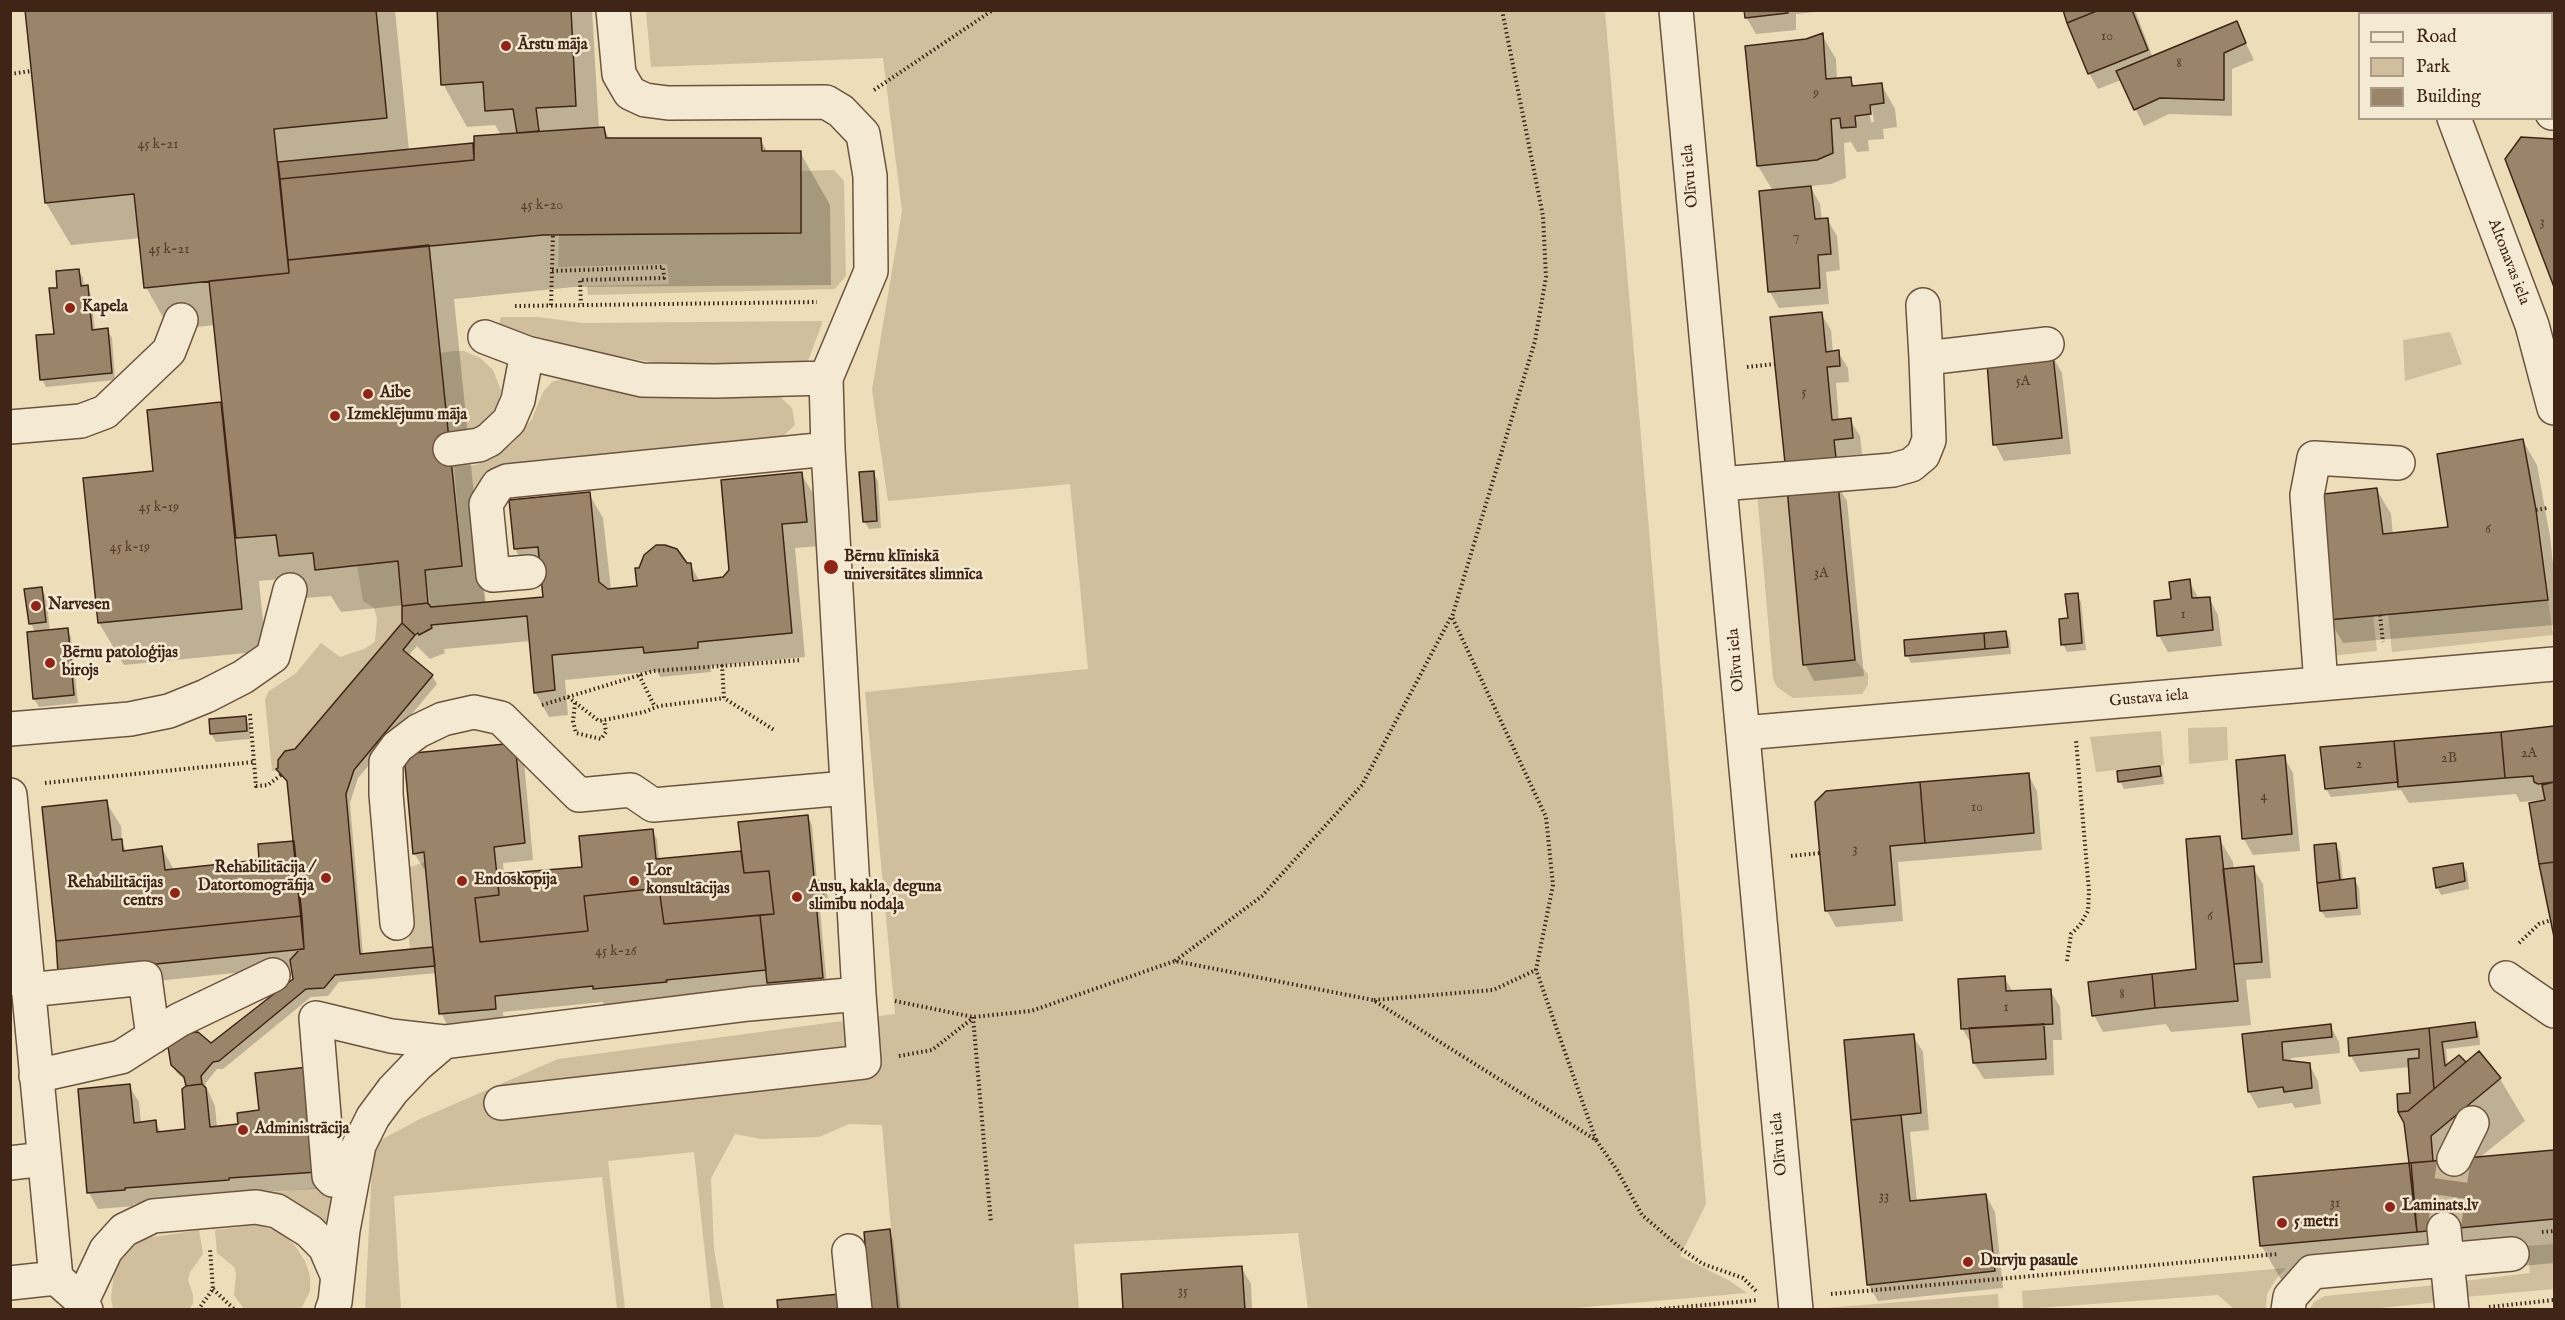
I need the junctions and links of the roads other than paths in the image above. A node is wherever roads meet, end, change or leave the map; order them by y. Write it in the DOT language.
graph roads {
  1 [pos="614,10"];
  2 [pos="1676,10"];
  3 [pos="2455,120"];
  4 [pos="1923,305"];
  5 [pos="181,320"];
  6 [pos="485,337"];
  7 [pos="2047,344"];
  8 [pos="527,353"];
  9 [pos="1926,358"];
  10 [pos="826,378"];
  11 [pos="2554,408"];
  12 [pos="10,427"];
  13 [pos="450,449"];
  14 [pos="828,449"];
  15 [pos="2398,462"];
  16 [pos="1720,484"];
  17 [pos="528,572"];
  18 [pos="290,590"];
  19 [pos="2554,664"];
  20 [pos="2321,684"];
  21 [pos="10,729"];
  22 [pos="1743,733"];
  23 [pos="846,788"];
  24 [pos="10,795"];
  25 [pos="16,908"];
  26 [pos="397,923"];
  27 [pos="273,975"];
  28 [pos="2506,978"];
  29 [pos="28,990"];
  30 [pos="859,994"];
  31 [pos="2554,1011"];
  32 [pos="153,1037"];
  33 [pos="444,1042"];
  34 [pos="36,1076"];
  35 [pos="501,1102"];
  36 [pos="2472,1123"];
  37 [pos="44,1159"];
  38 [pos="2454,1159"];
  39 [pos="10,1163"];
  40 [pos="352,1180"];
  41 [pos="2522,1243"];
  42 [pos="2446,1245"];
  43 [pos="849,1251"];
  44 [pos="337,1275"];
  45 [pos="56,1278"];
  46 [pos="10,1282"];
  47 [pos="1795,1304"];
  48 [pos="84,1305"];
  49 [pos="2467,1309"];
  50 [pos="332,1310"];
  51 [pos="855,1310"];
  52 [pos="2288,1310"];
  1 -- 10 [label="street"];
  2 -- 16 [label="street, Olīvu iela"];
  3 -- 11 [label="street, Altonavas iela"];
  4 -- 9 [label="street"];
  5 -- 12 [label="street"];
  6 -- 8 [label="street"];
  7 -- 9 [label="street"];
  8 -- 10 [label="street"];
  8 -- 13 [label="street"];
  9 -- 16 [label="street"];
  10 -- 14 [label="street"];
  14 -- 17 [label="street"];
  14 -- 23 [label="street"];
  15 -- 20 [label="street"];
  16 -- 22 [label="street, Olīvu iela"];
  18 -- 21 [label="street"];
  19 -- 20 [label="street, Gustava iela"];
  20 -- 22 [label="street, Gustava iela"];
  22 -- 47 [label="street, Olīvu iela"];
  23 -- 26 [label="street"];
  23 -- 30 [label="street"];
  24 -- 25 [label="street"];
  25 -- 29 [label="street"];
  27 -- 32 [label="street"];
  28 -- 31 [label="street"];
  29 -- 32 [label="street"];
  29 -- 34 [label="street"];
  30 -- 33 [label="street"];
  30 -- 35 [label="street"];
  32 -- 34 [label="street"];
  33 -- 40 [label="street"];
  33 -- 40 [label="street"];
  34 -- 37 [label="street"];
  36 -- 38 [label="street"];
  37 -- 39 [label="street"];
  37 -- 45 [label="street"];
  40 -- 44 [label="street"];
  41 -- 42 [label="street"];
  42 -- 49 [label="street"];
  42 -- 52 [label="street"];
  43 -- 51 [label="street"];
  44 -- 48 [label="street"];
  44 -- 50 [label="street"];
  45 -- 46 [label="street"];
  45 -- 48 [label="street"];
}
